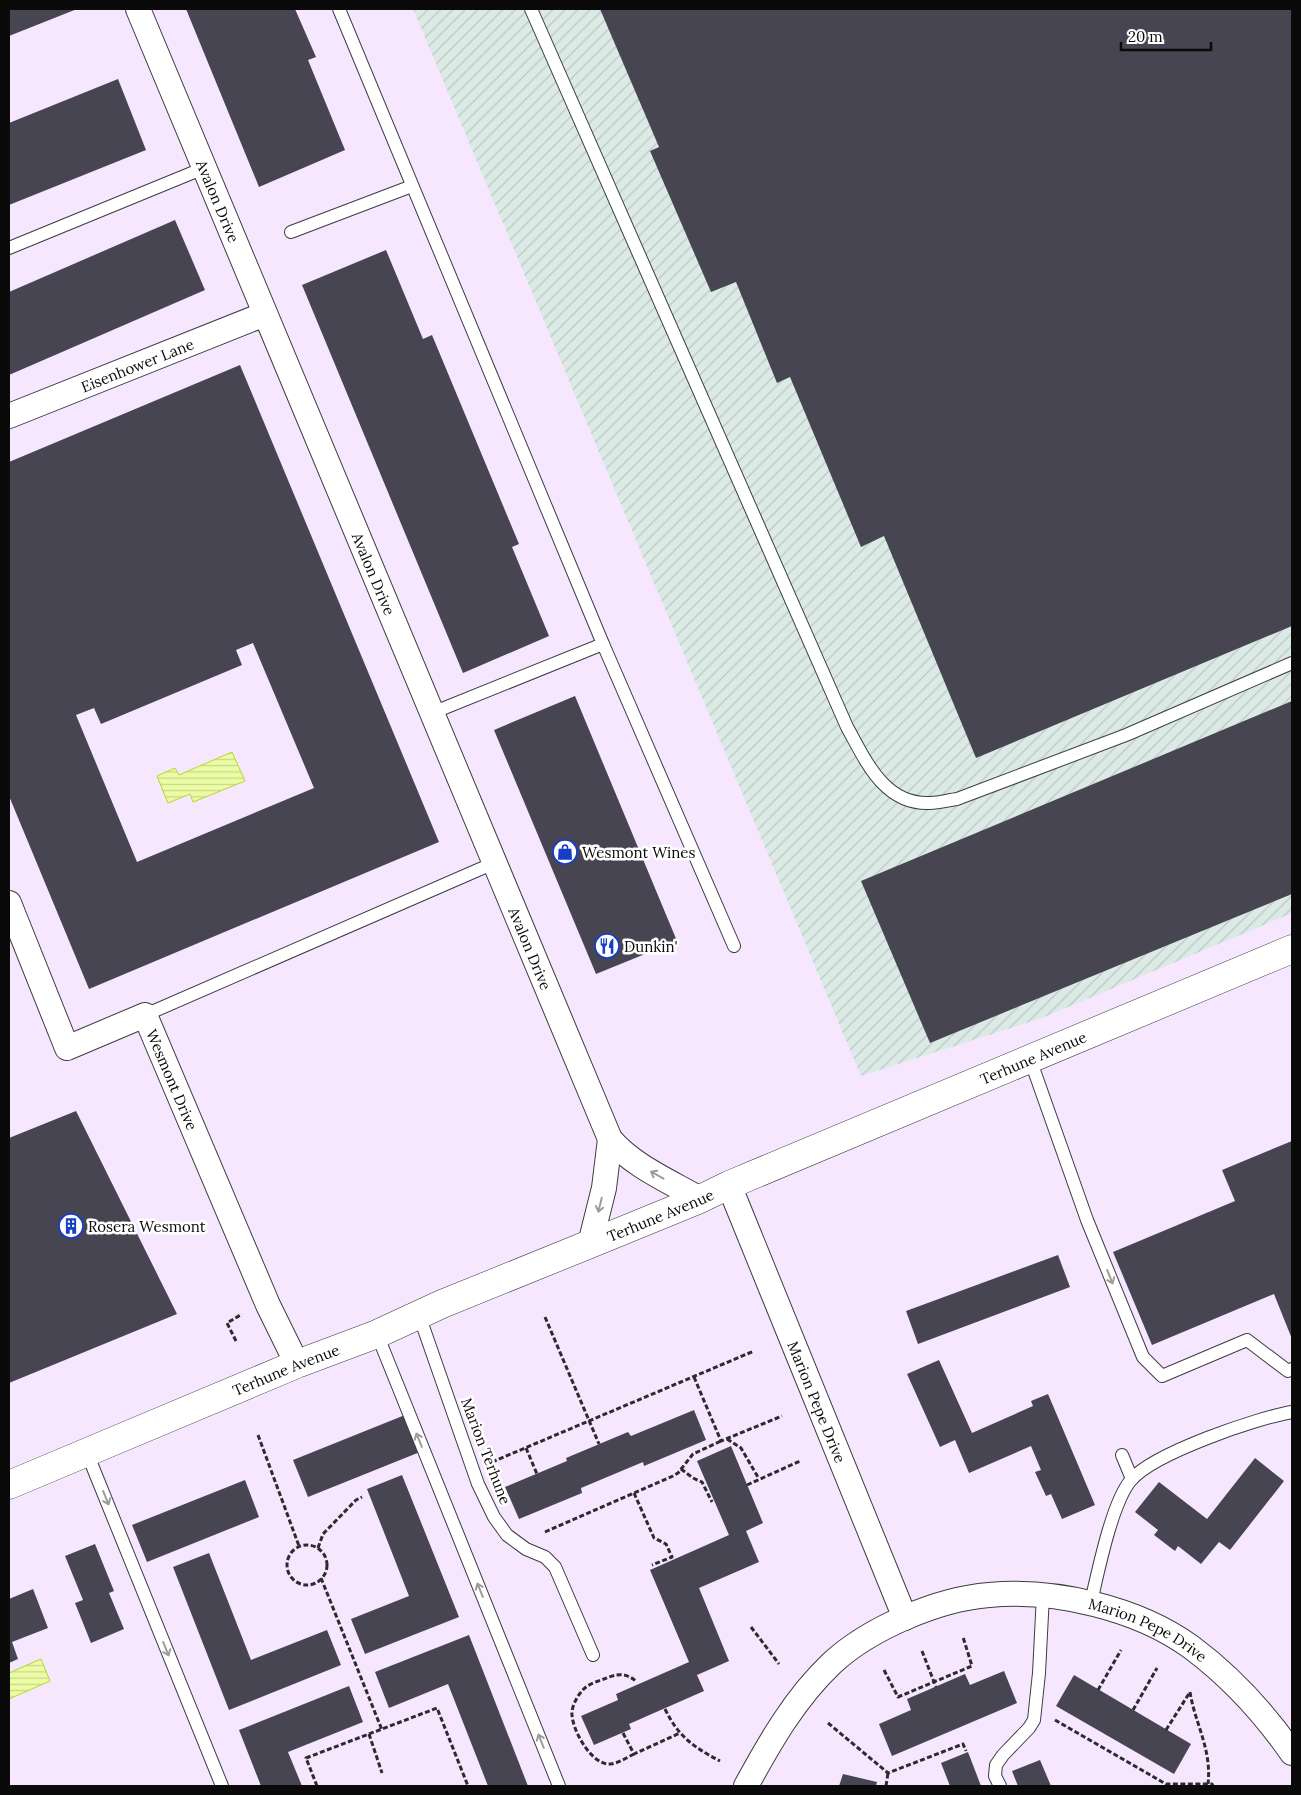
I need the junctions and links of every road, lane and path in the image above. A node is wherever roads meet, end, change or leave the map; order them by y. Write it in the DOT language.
graph roads {
  1 [pos="138,9"];
  2 [pos="339,9"];
  3 [pos="531,9"];
  4 [pos="204,168"];
  5 [pos="412,186"];
  6 [pos="291,232"];
  7 [pos="9,248"];
  8 [pos="265,314"];
  9 [pos="9,416"];
  10 [pos="603,644"];
  11 [pos="1292,663"];
  12 [pos="432,713"];
  13 [pos="494,863"];
  14 [pos="9,903"];
  15 [pos="734,946"];
  16 [pos="1292,949"];
  17 [pos="145,1015"];
  18 [pos="1030,1059"];
  19 [pos="610,1139"];
  20 [pos="729,1184"];
  21 [pos="700,1199"];
  22 [pos="590,1244"];
  23 [pos="244,1313"];
  24 [pos="419,1315"];
  25 [pos="545,1317"];
  26 [pos="377,1334"];
  27 [pos="236,1341"];
  28 [pos="754,1351"];
  29 [pos="298,1364"];
  30 [pos="1292,1369"];
  31 [pos="694,1377"];
  32 [pos="1292,1412"];
  33 [pos="782,1416"];
  34 [pos="590,1421"];
  35 [pos="258,1435"];
  36 [pos="726,1439"];
  37 [pos="722,1441"];
  38 [pos="598,1444"];
  39 [pos="526,1448"];
  40 [pos="88,1453"];
  41 [pos="1122,1455"];
  42 [pos="800,1461"];
  43 [pos="681,1469"];
  44 [pos="473,1470"];
  45 [pos="537,1474"];
  46 [pos="759,1479"];
  47 [pos="1132,1479"];
  48 [pos="18,1481"];
  49 [pos="747,1485"];
  50 [pos="634,1493"];
  51 [pos="362,1497"];
  52 [pos="712,1502"];
  53 [pos="545,1532"];
  54 [pos="299,1546"];
  55 [pos="318,1548"];
  56 [pos="652,1565"];
  57 [pos="321,1578"];
  58 [pos="1043,1595"];
  59 [pos="1091,1602"];
  60 [pos="905,1618"];
  61 [pos="750,1627"];
  62 [pos="963,1637"];
  63 [pos="1121,1650"];
  64 [pos="922,1651"];
  65 [pos="593,1655"];
  66 [pos="779,1664"];
  67 [pos="1157,1668"];
  68 [pos="884,1670"];
  69 [pos="637,1682"];
  70 [pos="934,1682"];
  71 [pos="936,1687"];
  72 [pos="1098,1690"];
  73 [pos="665,1709"];
  74 [pos="1133,1710"];
  75 [pos="1050,1717"];
  76 [pos="828,1723"];
  77 [pos="382,1730"];
  78 [pos="1166,1730"];
  79 [pos="624,1732"];
  80 [pos="680,1733"];
  81 [pos="370,1734"];
  82 [pos="966,1750"];
  83 [pos="1292,1753"];
  84 [pos="634,1754"];
  85 [pos="720,1761"];
  86 [pos="382,1773"];
  87 [pos="888,1773"];
  88 [pos="1208,1784"];
  89 [pos="1187,1785"];
  90 [pos="222,1786"];
  91 [pos="317,1786"];
  92 [pos="468,1786"];
  93 [pos="559,1786"];
  94 [pos="746,1786"];
  95 [pos="886,1786"];
  96 [pos="1000,1786"];
  97 [pos="1213,1786"];
  1 -- 4 [label="street, Avalon Drive"];
  2 -- 5 [label="lane"];
  3 -- 11 [label="lane"];
  4 -- 7 [label="lane"];
  4 -- 8 [label="street, Avalon Drive"];
  5 -- 6 [label="lane"];
  5 -- 10 [label="lane"];
  8 -- 9 [label="street, Eisenhower Lane"];
  8 -- 12 [label="street, Avalon Drive"];
  10 -- 12 [label="lane"];
  10 -- 15 [label="lane"];
  12 -- 13 [label="street, Avalon Drive"];
  13 -- 17 [label="lane"];
  13 -- 19 [label="street, Avalon Drive"];
  14 -- 17 [label="street, Wesmont Drive"];
  16 -- 18 [label="street, Terhune Avenue"];
  17 -- 29 [label="street, Wesmont Drive"];
  18 -- 20 [label="street, Terhune Avenue"];
  18 -- 30 [label="lane, one-way"];
  21 -- 19 [label="street, Avalon Drive, one-way"];
  19 -- 22 [label="street, Avalon Drive, one-way"];
  20 -- 21 [label="street, Terhune Avenue"];
  20 -- 60 [label="street, Marion Pepe Drive"];
  21 -- 22 [label="street, Terhune Avenue"];
  22 -- 24 [label="street, Terhune Avenue"];
  23 -- 27 [label="path"];
  24 -- 26 [label="street, Terhune Avenue"];
  24 -- 44 [label="lane, Marion Terhune"];
  25 -- 34 [label="path"];
  26 -- 29 [label="street, Terhune Avenue"];
  93 -- 26 [label="lane, one-way"];
  28 -- 31 [label="path"];
  29 -- 40 [label="street, Terhune Avenue"];
  31 -- 34 [label="path"];
  31 -- 37 [label="path"];
  32 -- 47 [label="lane"];
  33 -- 36 [label="path"];
  34 -- 38 [label="path"];
  34 -- 39 [label="path"];
  35 -- 54 [label="path"];
  36 -- 37 [label="path"];
  36 -- 46 [label="path"];
  37 -- 43 [label="path"];
  39 -- 44 [label="path"];
  39 -- 45 [label="path"];
  40 -- 48 [label="street, Terhune Avenue"];
  40 -- 90 [label="lane, one-way"];
  41 -- 47 [label="lane"];
  42 -- 46 [label="path"];
  43 -- 50 [label="path"];
  43 -- 52 [label="path"];
  44 -- 65 [label="lane, Marion Terhune"];
  46 -- 49 [label="path"];
  47 -- 59 [label="lane"];
  50 -- 53 [label="path"];
  50 -- 56 [label="path"];
  51 -- 55 [label="path"];
  54 -- 55 [label="path"];
  54 -- 57 [label="path"];
  55 -- 57 [label="path"];
  57 -- 77 [label="path"];
  58 -- 59 [label="street, Marion Pepe Drive"];
  58 -- 60 [label="street, Marion Pepe Drive"];
  58 -- 96 [label="lane"];
  59 -- 83 [label="street, Marion Pepe Drive"];
  60 -- 94 [label="street, Marion Pepe Drive"];
  61 -- 66 [label="path"];
  62 -- 70 [label="path"];
  63 -- 72 [label="path"];
  64 -- 70 [label="path"];
  67 -- 74 [label="path"];
  68 -- 70 [label="path"];
  69 -- 84 [label="path"];
  70 -- 71 [label="path"];
  73 -- 80 [label="path"];
  75 -- 89 [label="path"];
  76 -- 87 [label="path"];
  77 -- 81 [label="path"];
  77 -- 92 [label="path"];
  78 -- 88 [label="path"];
  79 -- 84 [label="path"];
  80 -- 84 [label="path"];
  80 -- 85 [label="path"];
  81 -- 86 [label="path"];
  81 -- 91 [label="path"];
  82 -- 87 [label="path"];
  87 -- 95 [label="path"];
  88 -- 89 [label="path"];
  88 -- 97 [label="path"];
}
